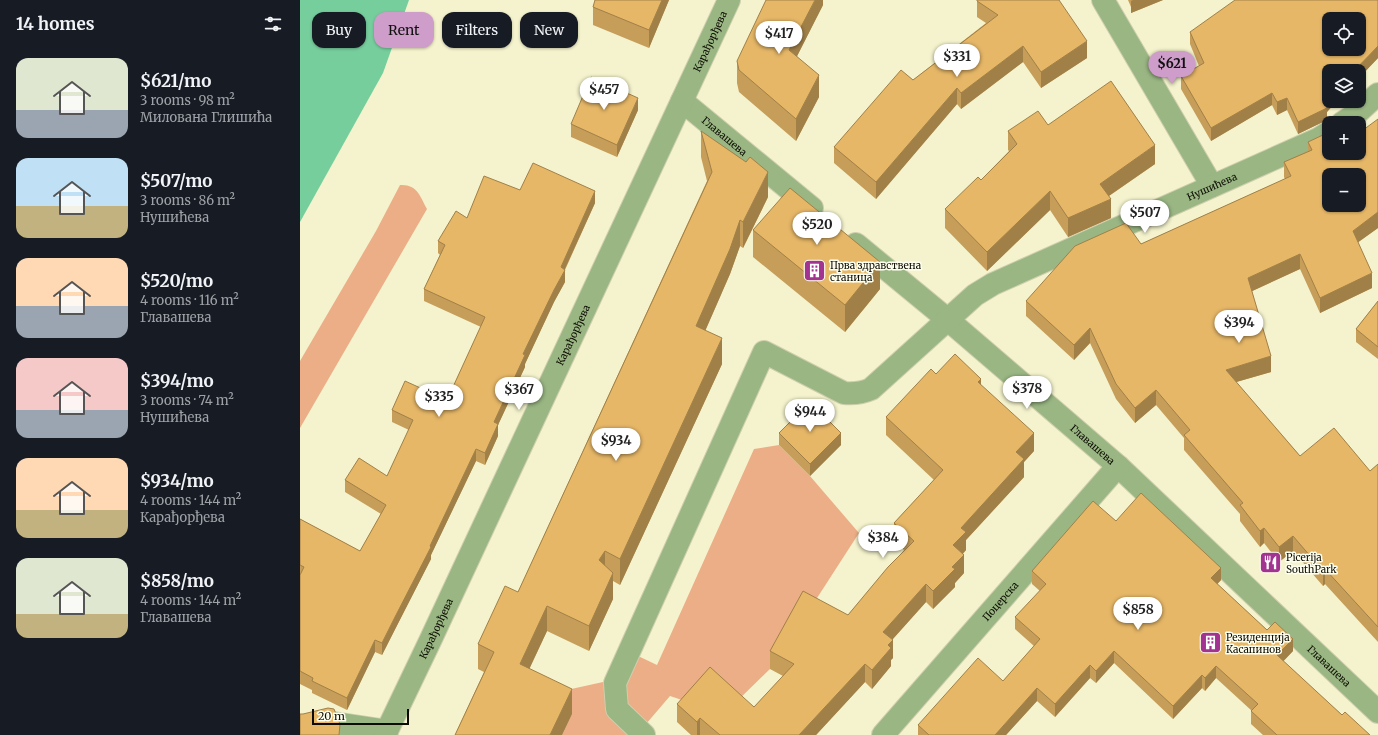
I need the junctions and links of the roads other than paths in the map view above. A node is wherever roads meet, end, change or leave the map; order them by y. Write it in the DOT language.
graph roads {
  1 [pos="729,0"];
  2 [pos="1103,0"];
  3 [pos="1378,94"];
  4 [pos="682,101"];
  5 [pos="1352,116"];
  6 [pos="1322,136"];
  7 [pos="1212,186"];
  8 [pos="947,319"];
  9 [pos="1118,466"];
  10 [pos="1378,712"];
  11 [pos="300,729"];
  12 [pos="386,733"];
  13 [pos="644,735"];
  14 [pos="883,735"];
  1 -- 4 [label="street, Карађорђева"];
  2 -- 7 [label="street"];
  3 -- 5 [label="street"];
  4 -- 8 [label="street, Главашева"];
  4 -- 12 [label="street, Карађорђева"];
  6 -- 7 [label="street, Нушићева"];
  7 -- 8 [label="street, Нушићева"];
  8 -- 9 [label="street, Главашева"];
  8 -- 13 [label="street, Нушићева"];
  9 -- 10 [label="street, Главашева"];
  9 -- 14 [label="street, Поцерска"];
  11 -- 12 [label="street"];
}
